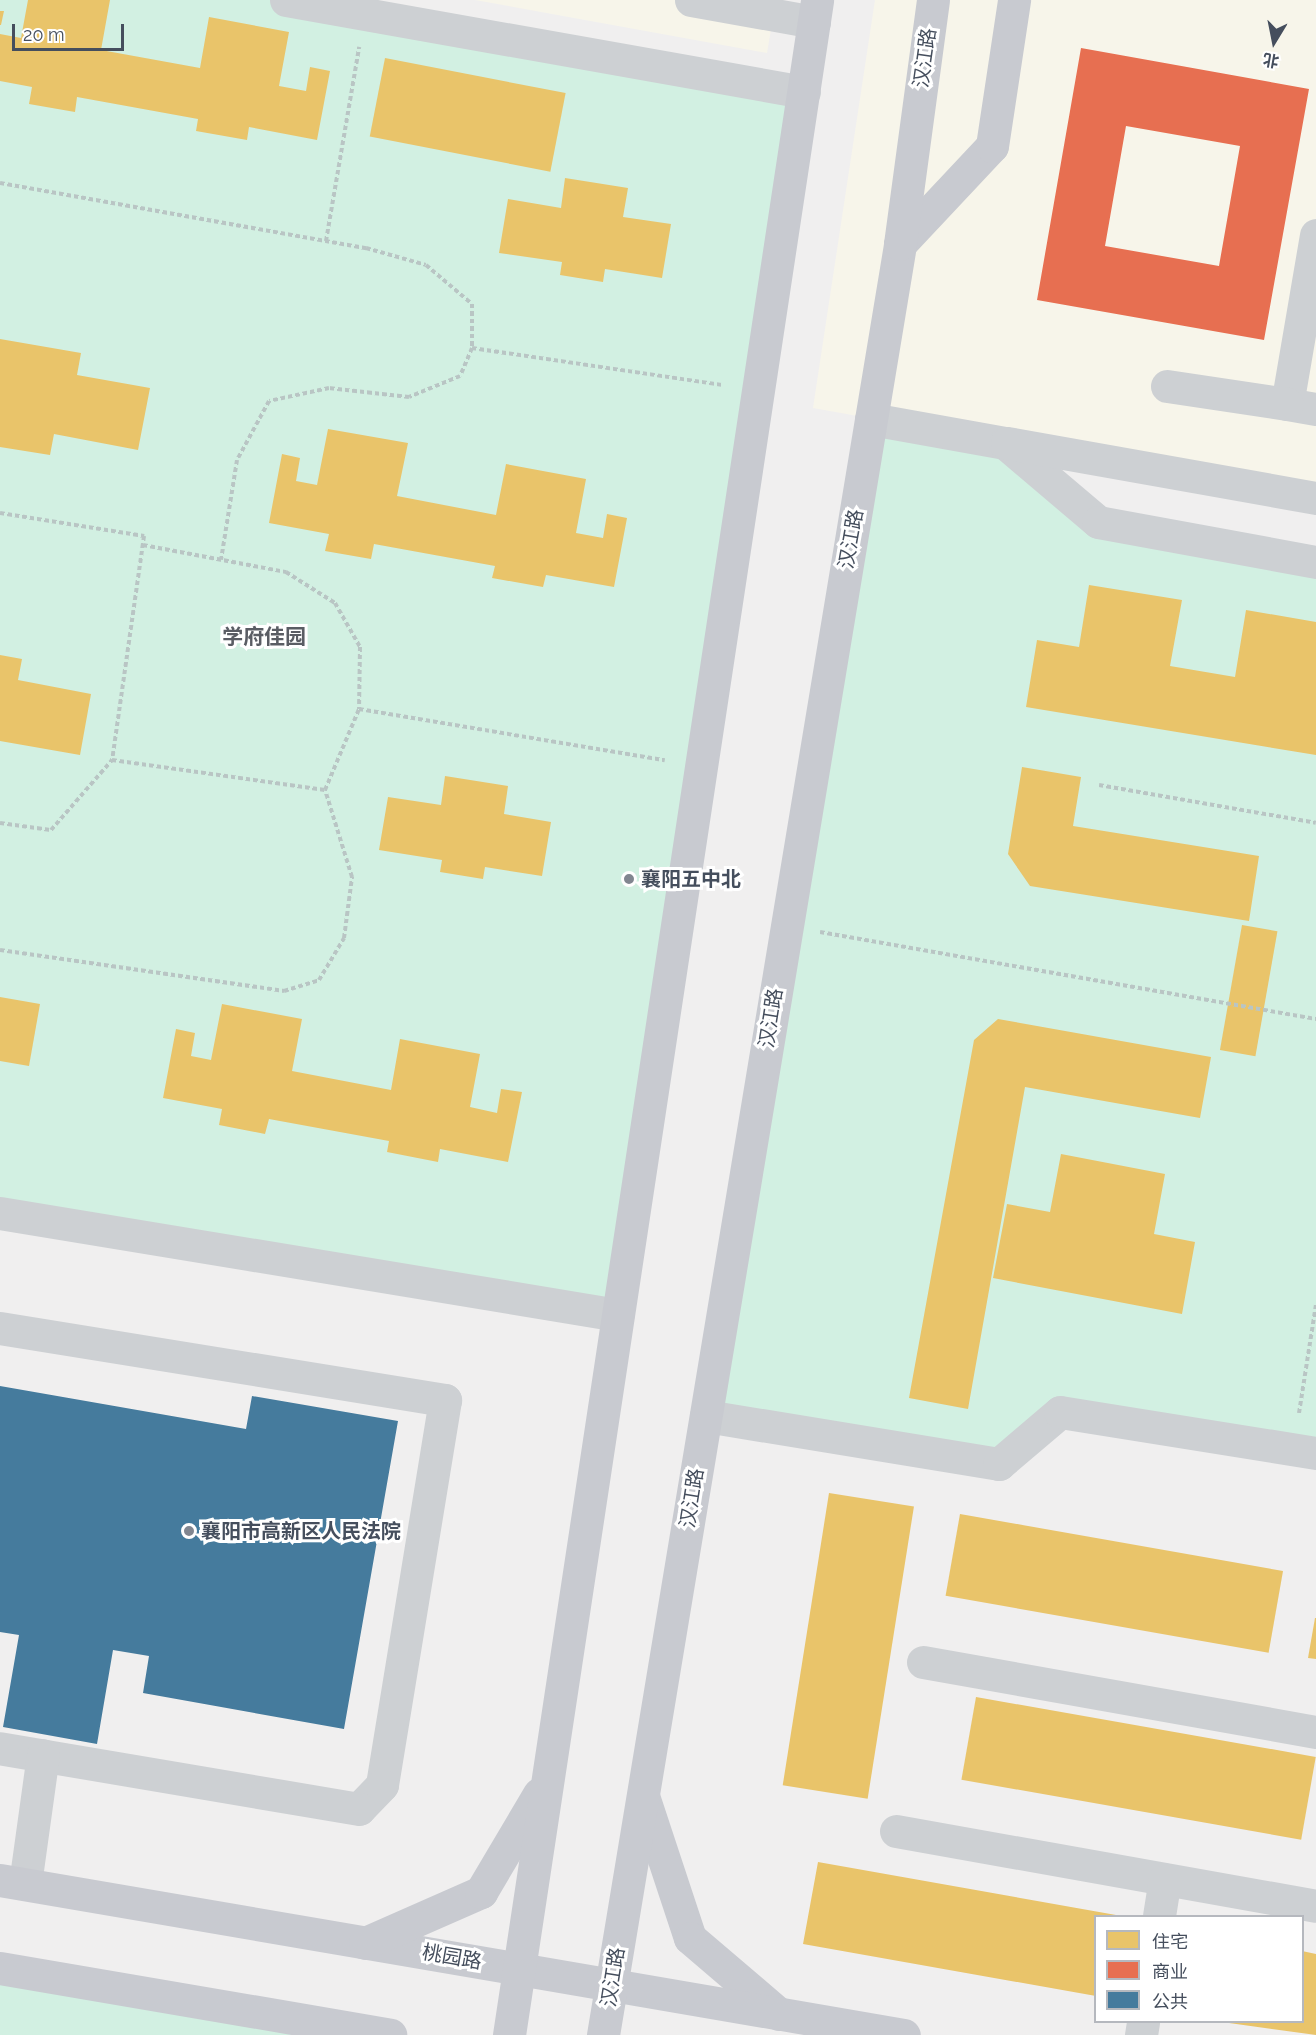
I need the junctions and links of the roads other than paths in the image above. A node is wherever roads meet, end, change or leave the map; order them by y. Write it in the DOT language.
graph roads {
  1 [pos="286,0"];
  2 [pos="692,0"];
  3 [pos="933,0"];
  4 [pos="1014,0"];
  5 [pos="816,11"];
  6 [pos="804,92"];
  7 [pos="1316,235"];
  8 [pos="900,244"];
  9 [pos="1167,386"];
  10 [pos="1302,407"];
  11 [pos="871,419"];
  12 [pos="1005,443"];
  13 [pos="1316,498"];
  14 [pos="1316,562"];
  15 [pos="0,1213"];
  16 [pos="618,1315"];
  17 [pos="0,1328"];
  18 [pos="706,1416"];
  19 [pos="1304,1451"];
  20 [pos="923,1662"];
  21 [pos="1316,1732"];
  22 [pos="0,1748"];
  23 [pos="43,1755"];
  24 [pos="547,1780"];
  25 [pos="643,1797"];
  26 [pos="896,1831"];
  27 [pos="1165,1879"];
  28 [pos="12,1882"];
  29 [pos="1316,1906"];
  30 [pos="1159,1915"];
  31 [pos="365,1942"];
  32 [pos="0,1968"];
  33 [pos="519,1969"];
  34 [pos="612,1985"];
  35 [pos="779,2014"];
  36 [pos="337,2030"];
  37 [pos="390,2035"];
  38 [pos="509,2035"];
  39 [pos="603,2035"];
  40 [pos="904,2035"];
  1 -- 6 [label="lane"];
  2 -- 5 [label="lane"];
  3 -- 8 [label="main road, 汉江路"];
  4 -- 8 [label="main road"];
  5 -- 6 [label="main road"];
  6 -- 16 [label="main road"];
  7 -- 10 [label="lane"];
  8 -- 11 [label="main road, 汉江路"];
  9 -- 10 [label="lane"];
  11 -- 12 [label="lane"];
  11 -- 18 [label="main road, 汉江路"];
  12 -- 13 [label="lane"];
  12 -- 14 [label="lane"];
  15 -- 16 [label="lane"];
  16 -- 24 [label="main road"];
  17 -- 23 [label="lane"];
  18 -- 19 [label="lane"];
  18 -- 25 [label="main road, 汉江路"];
  20 -- 21 [label="lane"];
  22 -- 23 [label="lane"];
  23 -- 28 [label="lane"];
  24 -- 31 [label="main road"];
  24 -- 33 [label="main road"];
  25 -- 34 [label="main road, 汉江路"];
  25 -- 35 [label="main road"];
  26 -- 27 [label="lane"];
  27 -- 29 [label="lane"];
  27 -- 30 [label="lane"];
  28 -- 31 [label="main road, 桃园路"];
  31 -- 33 [label="main road, 桃园路"];
  32 -- 36 [label="main road"];
  33 -- 34 [label="main road, 桃园路"];
  33 -- 38 [label="main road"];
  34 -- 35 [label="main road, 桃园路"];
  34 -- 39 [label="main road, 汉江路"];
  35 -- 40 [label="main road, 桃园路"];
  36 -- 37 [label="main road"];
}
